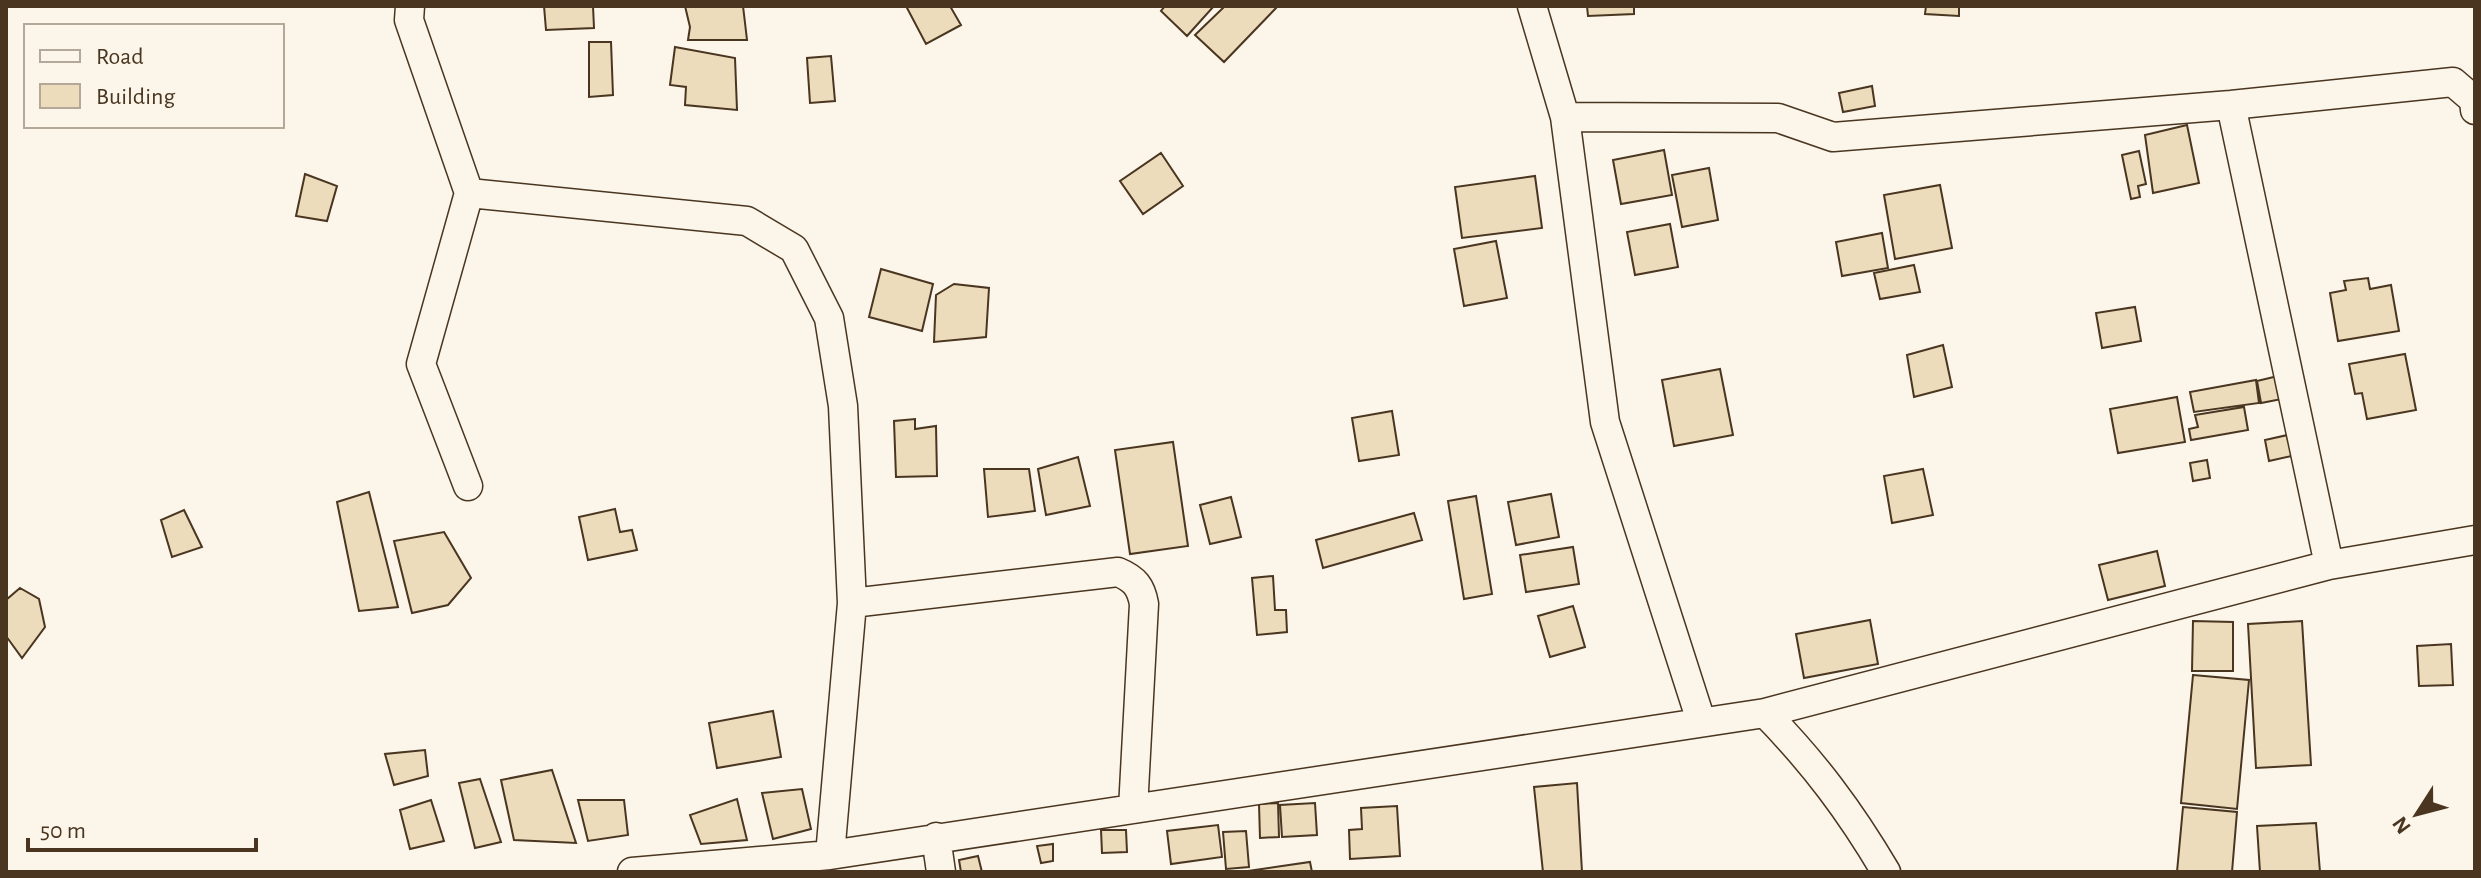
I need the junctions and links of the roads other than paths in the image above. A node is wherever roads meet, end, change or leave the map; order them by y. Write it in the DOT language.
graph roads {
  1 [pos="410,6"];
  2 [pos="1532,6"];
  3 [pos="2231,105"];
  4 [pos="2475,110"];
  5 [pos="1565,117"];
  6 [pos="469,193"];
  7 [pos="468,486"];
  8 [pos="2475,540"];
  9 [pos="2329,565"];
  10 [pos="852,603"];
  11 [pos="1765,713"];
  12 [pos="1701,721"];
  13 [pos="1133,809"];
  14 [pos="936,837"];
  15 [pos="830,855"];
  16 [pos="632,872"];
  17 [pos="941,872"];
  18 [pos="1886,872"];
  1 -- 6 [label="street"];
  2 -- 5 [label="street"];
  3 -- 4 [label="street"];
  3 -- 5 [label="street"];
  3 -- 9 [label="street"];
  5 -- 12 [label="street"];
  6 -- 7 [label="street"];
  6 -- 10 [label="street"];
  8 -- 9 [label="street"];
  9 -- 11 [label="street"];
  10 -- 13 [label="street"];
  10 -- 15 [label="street"];
  11 -- 12 [label="street"];
  11 -- 18 [label="street"];
  12 -- 13 [label="street"];
  13 -- 14 [label="street"];
  14 -- 15 [label="street"];
  14 -- 17 [label="street"];
  15 -- 16 [label="street"];
}
